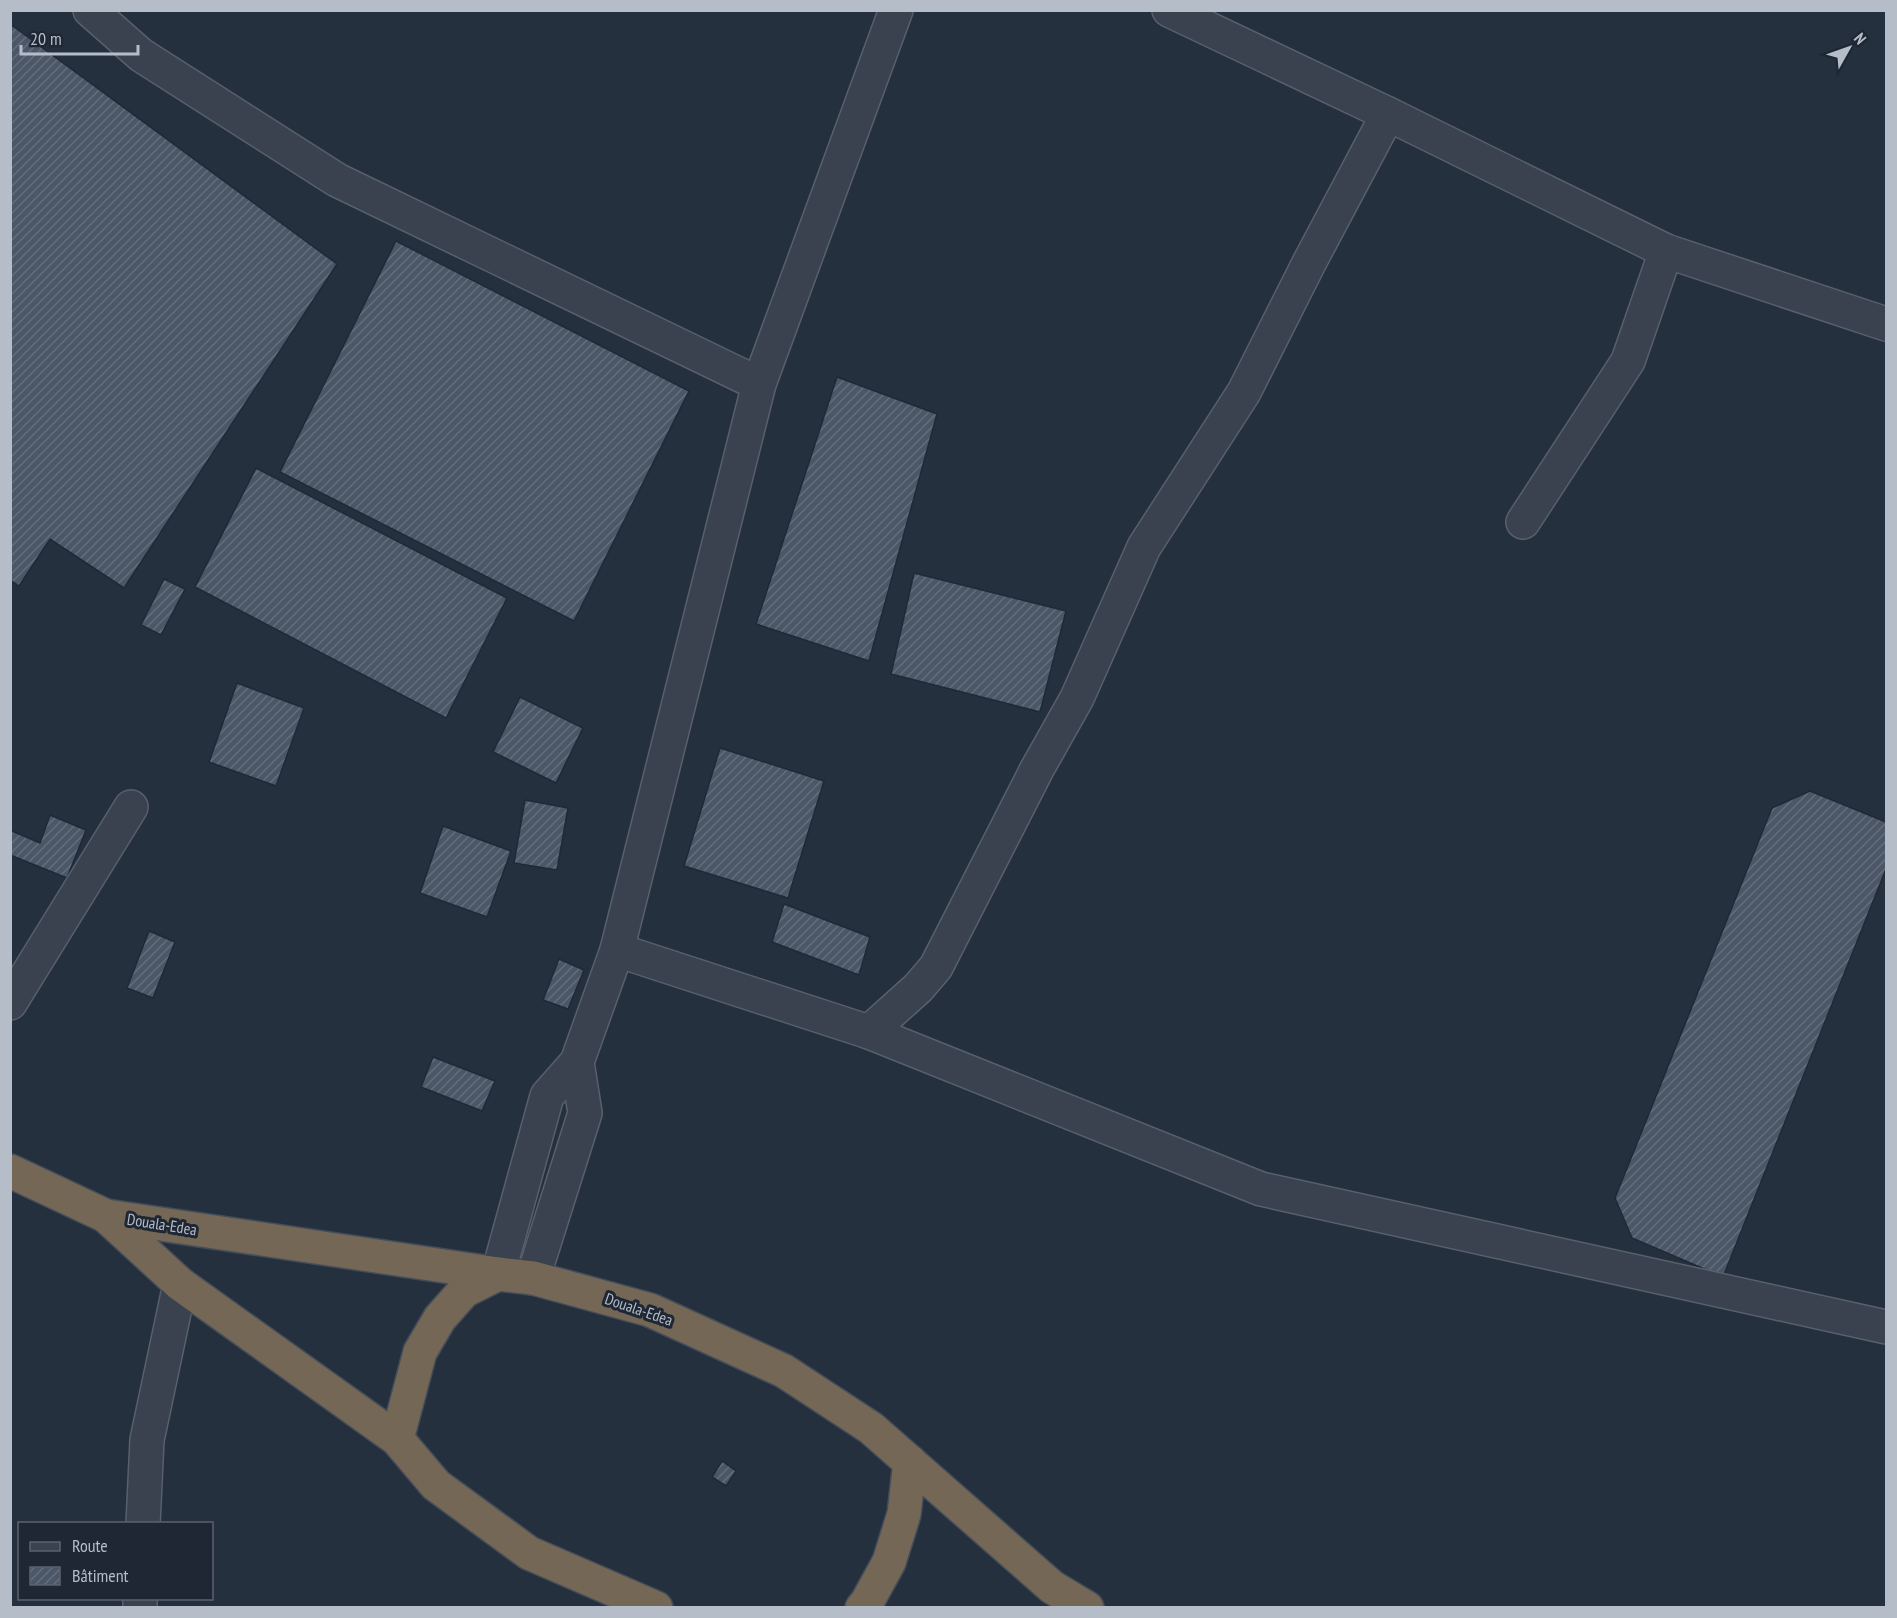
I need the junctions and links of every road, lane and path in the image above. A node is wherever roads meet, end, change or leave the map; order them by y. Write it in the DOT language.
graph roads {
  1 [pos="90,10"];
  2 [pos="896,10"];
  3 [pos="1169,10"];
  4 [pos="1388,114"];
  5 [pos="1666,251"];
  6 [pos="1887,324"];
  7 [pos="759,384"];
  8 [pos="1522,522"];
  9 [pos="131,807"];
  10 [pos="617,950"];
  11 [pos="10,1003"];
  12 [pos="869,1032"];
  13 [pos="577,1062"];
  14 [pos="10,1171"];
  15 [pos="106,1216"];
  16 [pos="498,1274"];
  17 [pos="533,1278"];
  18 [pos="180,1284"];
  19 [pos="1887,1327"];
  20 [pos="398,1439"];
  21 [pos="910,1462"];
  22 [pos="143,1522"];
  23 [pos="657,1608"];
  24 [pos="862,1608"];
  25 [pos="1087,1608"];
  1 -- 7 [label="street"];
  2 -- 7 [label="street"];
  3 -- 4 [label="street"];
  4 -- 5 [label="street"];
  4 -- 12 [label="street"];
  5 -- 6 [label="street"];
  5 -- 8 [label="street"];
  7 -- 10 [label="street"];
  9 -- 11 [label="street"];
  10 -- 12 [label="street"];
  10 -- 13 [label="street"];
  12 -- 19 [label="street"];
  13 -- 16 [label="street"];
  13 -- 17 [label="street"];
  14 -- 15 [label="highway, Douala-Edea"];
  15 -- 16 [label="highway, Douala-Edea"];
  15 -- 18 [label="highway, Douala-Edea"];
  16 -- 17 [label="highway, Douala-Edea"];
  16 -- 20 [label="highway"];
  17 -- 21 [label="highway, Douala-Edea"];
  18 -- 20 [label="highway, Douala-Edea"];
  18 -- 22 [label="street"];
  20 -- 23 [label="highway, Douala-Edea"];
  21 -- 24 [label="highway"];
  21 -- 25 [label="highway, Douala-Edea"];
}
